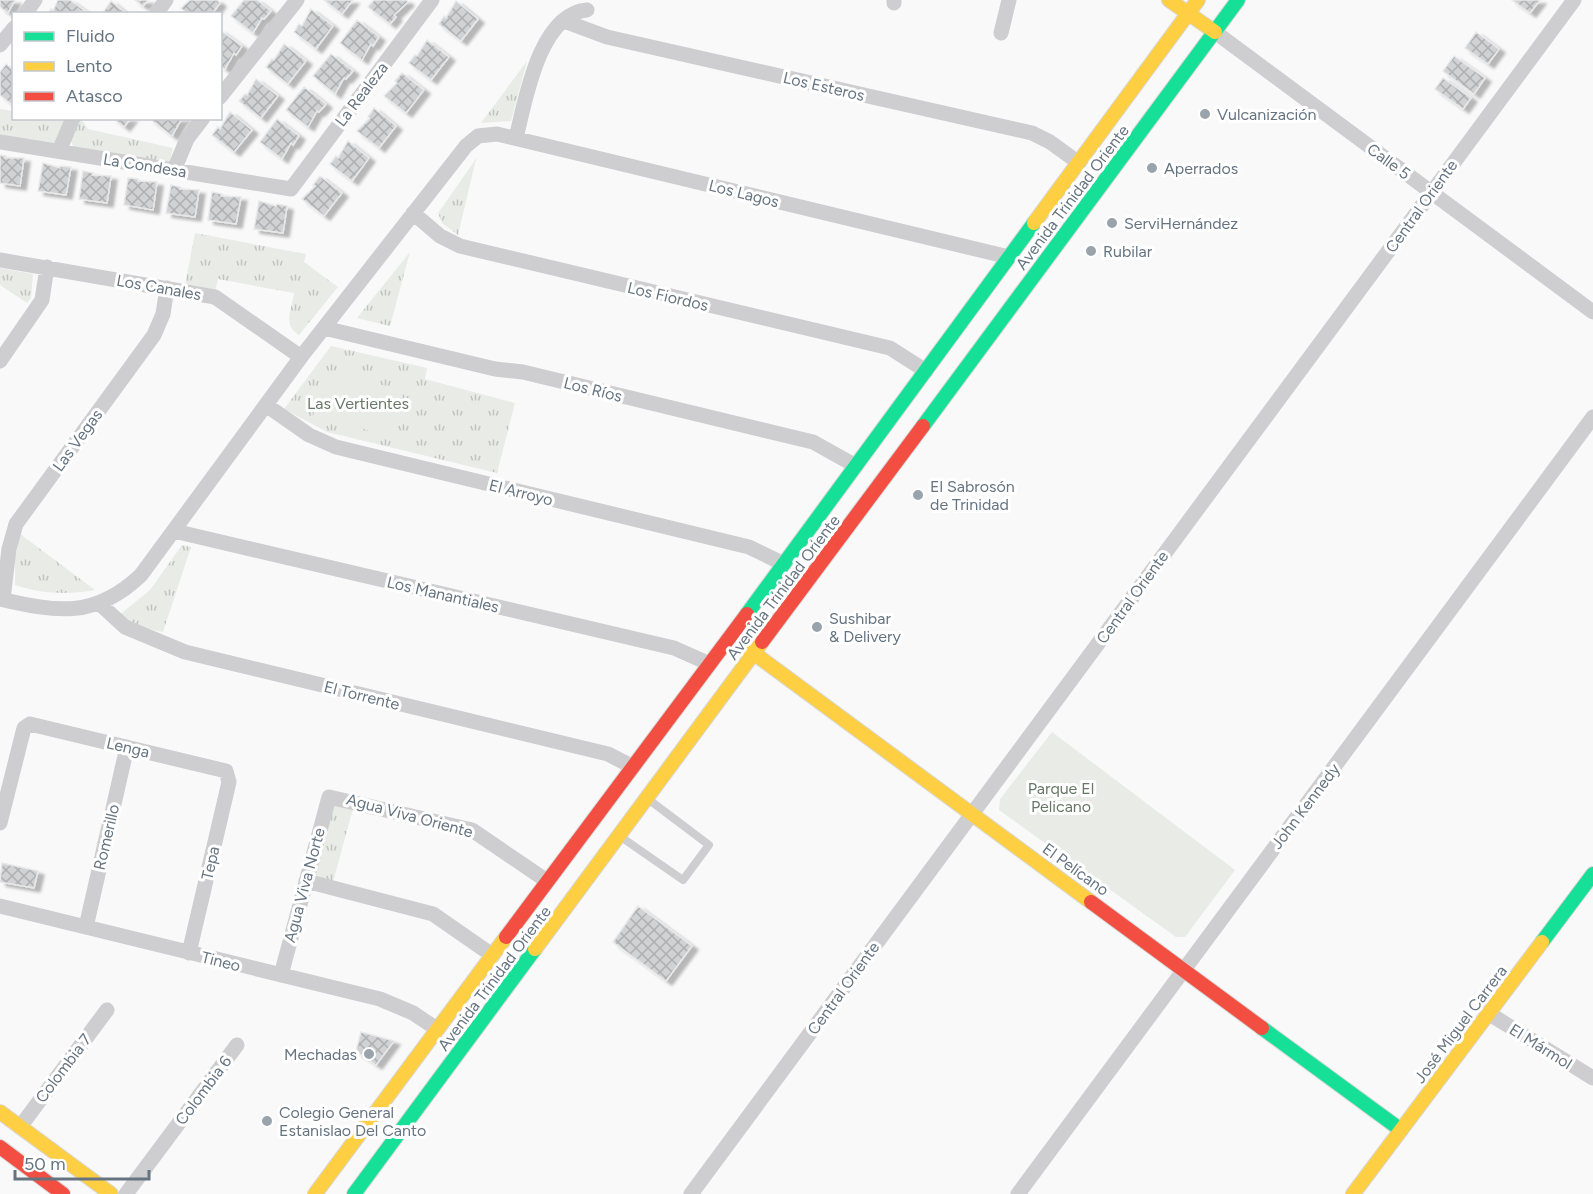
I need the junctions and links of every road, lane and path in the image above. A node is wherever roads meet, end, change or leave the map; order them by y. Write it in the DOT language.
graph roads {
  1 [pos="297,0"];
  2 [pos="432,0"];
  3 [pos="1009,0"];
  4 [pos="1169,0"];
  5 [pos="1198,0"];
  6 [pos="1238,0"];
  7 [pos="1574,0"];
  8 [pos="587,10"];
  9 [pos="1188,14"];
  10 [pos="564,21"];
  11 [pos="12,30"];
  12 [pos="1215,32"];
  13 [pos="1001,33"];
  14 [pos="0,45"];
  15 [pos="222,94"];
  16 [pos="73,120"];
  17 [pos="201,120"];
  18 [pos="516,138"];
  19 [pos="0,142"];
  20 [pos="59,151"];
  21 [pos="1079,163"];
  22 [pos="174,170"];
  23 [pos="291,189"];
  24 [pos="1432,193"];
  25 [pos="413,213"];
  26 [pos="1009,257"];
  27 [pos="0,260"];
  28 [pos="47,267"];
  29 [pos="167,288"];
  30 [pos="1593,312"];
  31 [pos="324,328"];
  32 [pos="301,357"];
  33 [pos="0,361"];
  34 [pos="926,371"];
  35 [pos="266,405"];
  36 [pos="1593,417"];
  37 [pos="856,466"];
  38 [pos="174,531"];
  39 [pos="784,564"];
  40 [pos="2,599"];
  41 [pos="100,604"];
  42 [pos="731,636"];
  43 [pos="755,653"];
  44 [pos="710,664"];
  45 [pos="126,747"];
  46 [pos="633,767"];
  47 [pos="229,774"];
  48 [pos="329,796"];
  49 [pos="647,799"];
  50 [pos="972,814"];
  51 [pos="0,823"];
  52 [pos="620,836"];
  53 [pos="1593,874"];
  54 [pos="306,881"];
  55 [pos="547,881"];
  56 [pos="0,906"];
  57 [pos="86,927"];
  58 [pos="189,952"];
  59 [pos="492,955"];
  60 [pos="1184,970"];
  61 [pos="281,975"];
  62 [pos="107,1010"];
  63 [pos="1488,1013"];
  64 [pos="437,1029"];
  65 [pos="237,1045"];
  66 [pos="1593,1078"];
  67 [pos="0,1112"];
  68 [pos="20,1127"];
  69 [pos="1401,1130"];
  70 [pos="1,1150"];
  71 [pos="63,1194"];
  72 [pos="111,1194"];
  73 [pos="126,1194"];
  74 [pos="315,1194"];
  75 [pos="354,1194"];
  76 [pos="691,1194"];
  77 [pos="1018,1194"];
  78 [pos="1353,1194"];
  1 -- 15 [label="street"];
  2 -- 23 [label="street, La Realeza"];
  3 -- 13 [label="street"];
  4 -- 9 [label="main road"];
  5 -- 9 [label="main road, Avenida Trinidad Oriente"];
  6 -- 12 [label="main road, Avenida Trinidad Oriente"];
  7 -- 24 [label="street, Central Oriente"];
  8 -- 10 [label="street"];
  9 -- 12 [label="main road"];
  9 -- 21 [label="main road, Avenida Trinidad Oriente"];
  10 -- 18 [label="street"];
  10 -- 21 [label="street, Los Esteros"];
  11 -- 14 [label="street"];
  12 -- 24 [label="street, Calle 5"];
  12 -- 43 [label="main road, Avenida Trinidad Oriente"];
  16 -- 20 [label="street"];
  17 -- 22 [label="street"];
  18 -- 25 [label="street, Los Lagos"];
  18 -- 26 [label="street, Los Lagos"];
  19 -- 20 [label="street, La Condesa"];
  20 -- 22 [label="street, La Condesa"];
  21 -- 26 [label="main road, Avenida Trinidad Oriente"];
  22 -- 23 [label="street, La Condesa"];
  24 -- 30 [label="street, Calle 5"];
  24 -- 50 [label="street, Central Oriente"];
  25 -- 31 [label="street"];
  25 -- 34 [label="street, Los Fiordos"];
  26 -- 34 [label="main road, Avenida Trinidad Oriente"];
  27 -- 28 [label="street, Los Canales"];
  28 -- 29 [label="street, Los Canales"];
  28 -- 33 [label="street"];
  29 -- 32 [label="street, Los Canales"];
  29 -- 40 [label="street, Las Vegas"];
  31 -- 32 [label="street"];
  31 -- 37 [label="street, Los Ríos"];
  32 -- 35 [label="street"];
  34 -- 37 [label="main road, Avenida Trinidad Oriente"];
  35 -- 38 [label="street"];
  35 -- 39 [label="street, El Arroyo"];
  36 -- 60 [label="street, John Kennedy"];
  37 -- 39 [label="main road, Avenida Trinidad Oriente"];
  38 -- 41 [label="street"];
  38 -- 44 [label="street, Los Manantiales"];
  39 -- 42 [label="main road, Avenida Trinidad Oriente"];
  40 -- 41 [label="street"];
  41 -- 46 [label="street, El Torrente"];
  42 -- 43 [label="main road, El Pelícano"];
  42 -- 44 [label="main road, Avenida Trinidad Oriente"];
  43 -- 49 [label="main road, Avenida Trinidad Oriente"];
  43 -- 50 [label="main road, El Pelícano"];
  44 -- 46 [label="main road, Avenida Trinidad Oriente"];
  45 -- 47 [label="street, Lenga"];
  45 -- 51 [label="street, Lenga"];
  45 -- 57 [label="street, Romerillo"];
  46 -- 55 [label="main road, Avenida Trinidad Oriente"];
  47 -- 58 [label="street, Tepa"];
  48 -- 54 [label="street, Agua Viva Norte"];
  48 -- 55 [label="street, Agua Viva Oriente"];
  49 -- 52 [label="main road, Avenida Trinidad Oriente"];
  49 -- 52 [label="lane"];
  50 -- 60 [label="main road, El Pelícano"];
  50 -- 76 [label="street, Central Oriente"];
  52 -- 75 [label="main road, Avenida Trinidad Oriente"];
  53 -- 63 [label="main road, José Miguel Carrera"];
  54 -- 59 [label="street"];
  54 -- 61 [label="street, Agua Viva Norte"];
  55 -- 59 [label="main road, Avenida Trinidad Oriente"];
  56 -- 57 [label="street, Tineo"];
  57 -- 58 [label="street, Tineo"];
  58 -- 61 [label="street, Tineo"];
  59 -- 64 [label="main road, Avenida Trinidad Oriente"];
  60 -- 69 [label="main road, El Pelícano"];
  60 -- 77 [label="street, John Kennedy"];
  61 -- 64 [label="street, Tineo"];
  62 -- 68 [label="street, Colombia 7"];
  63 -- 66 [label="street, El Mármol"];
  63 -- 69 [label="main road, José Miguel Carrera"];
  64 -- 74 [label="main road, Avenida Trinidad Oriente"];
  65 -- 73 [label="street, Colombia 6"];
  67 -- 68 [label="main road"];
  68 -- 72 [label="main road"];
  69 -- 78 [label="main road, José Miguel Carrera"];
  70 -- 71 [label="main road"];
}
